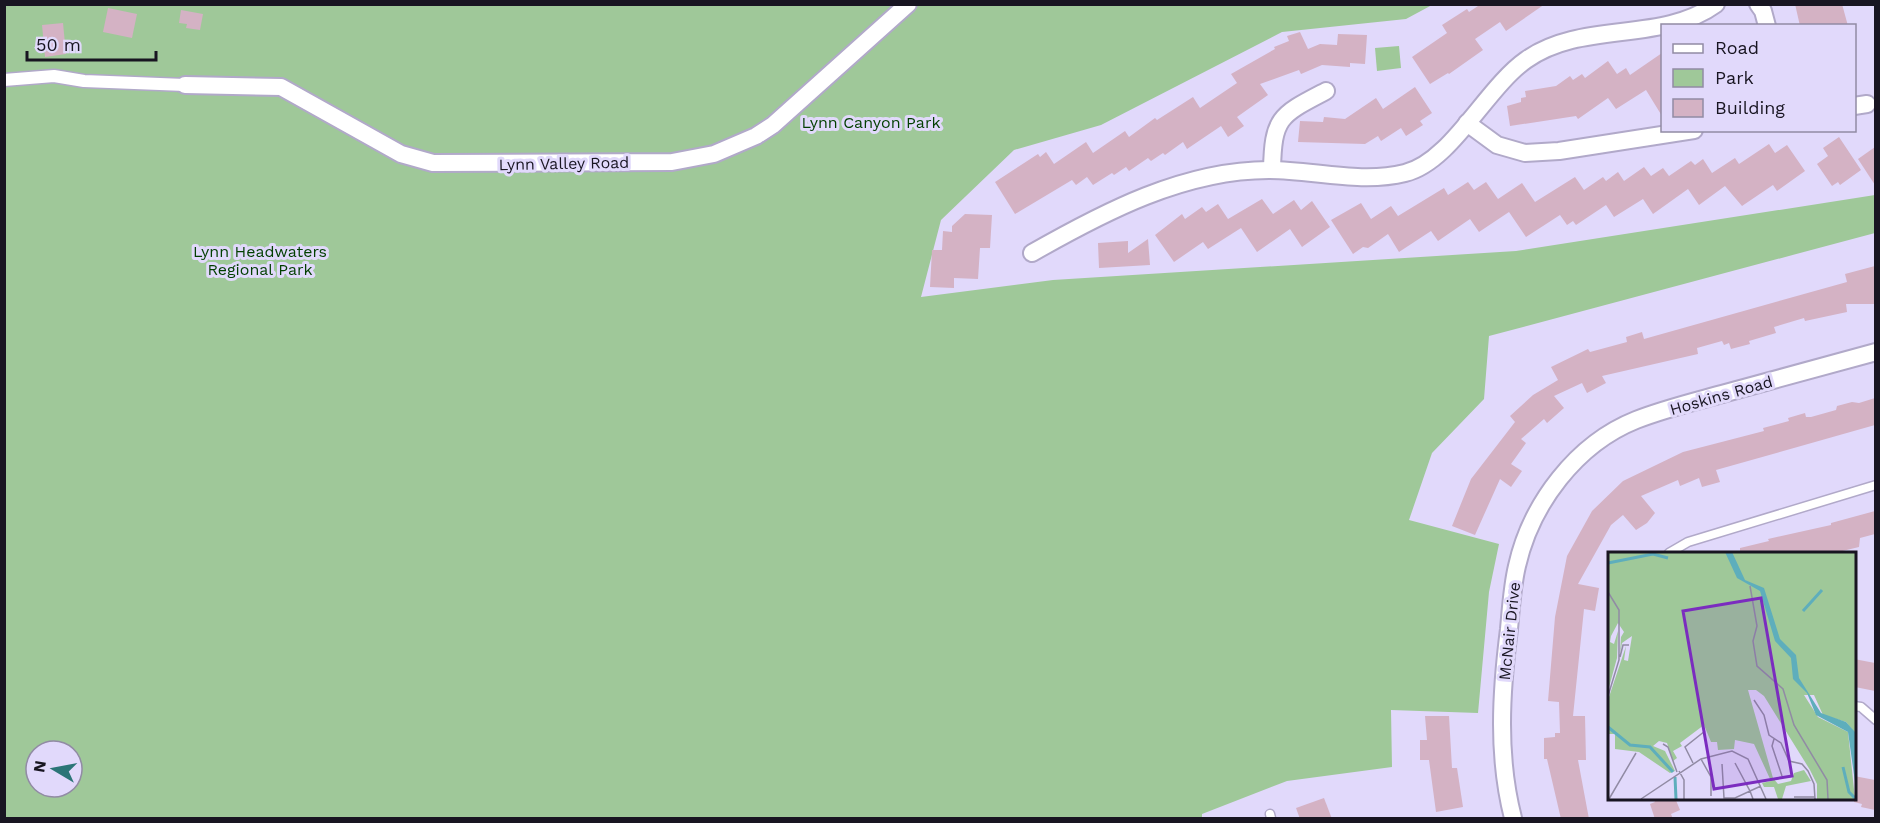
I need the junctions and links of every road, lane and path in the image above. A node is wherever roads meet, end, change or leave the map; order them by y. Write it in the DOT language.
graph roads {
  1 [pos="908,4"];
  2 [pos="1716,4"];
  3 [pos="1758,4"];
  4 [pos="1666,24"];
  5 [pos="1766,24"];
  6 [pos="1661,25"];
  7 [pos="4,80"];
  8 [pos="185,85"];
  9 [pos="1326,91"];
  10 [pos="1467,123"];
  11 [pos="1681,132"];
  12 [pos="1272,170"];
  13 [pos="1032,253"];
  14 [pos="1875,352"];
  15 [pos="1577,460"];
  16 [pos="1875,485"];
  17 [pos="1671,552"];
  18 [pos="1856,706"];
  19 [pos="1875,720"];
  20 [pos="1513,819"];
  1 -- 8 [label="street, Lynn Valley Road"];
  2 -- 4 [label="street"];
  3 -- 5 [label="street"];
  6 -- 10 [label="street"];
  7 -- 8 [label="street"];
  9 -- 12 [label="street"];
  10 -- 11 [label="street"];
  10 -- 12 [label="street"];
  12 -- 13 [label="street"];
  14 -- 15 [label="street, Hoskins Road"];
  15 -- 20 [label="street, McNair Drive"];
  16 -- 17 [label="lane"];
  18 -- 19 [label="lane"];
}
